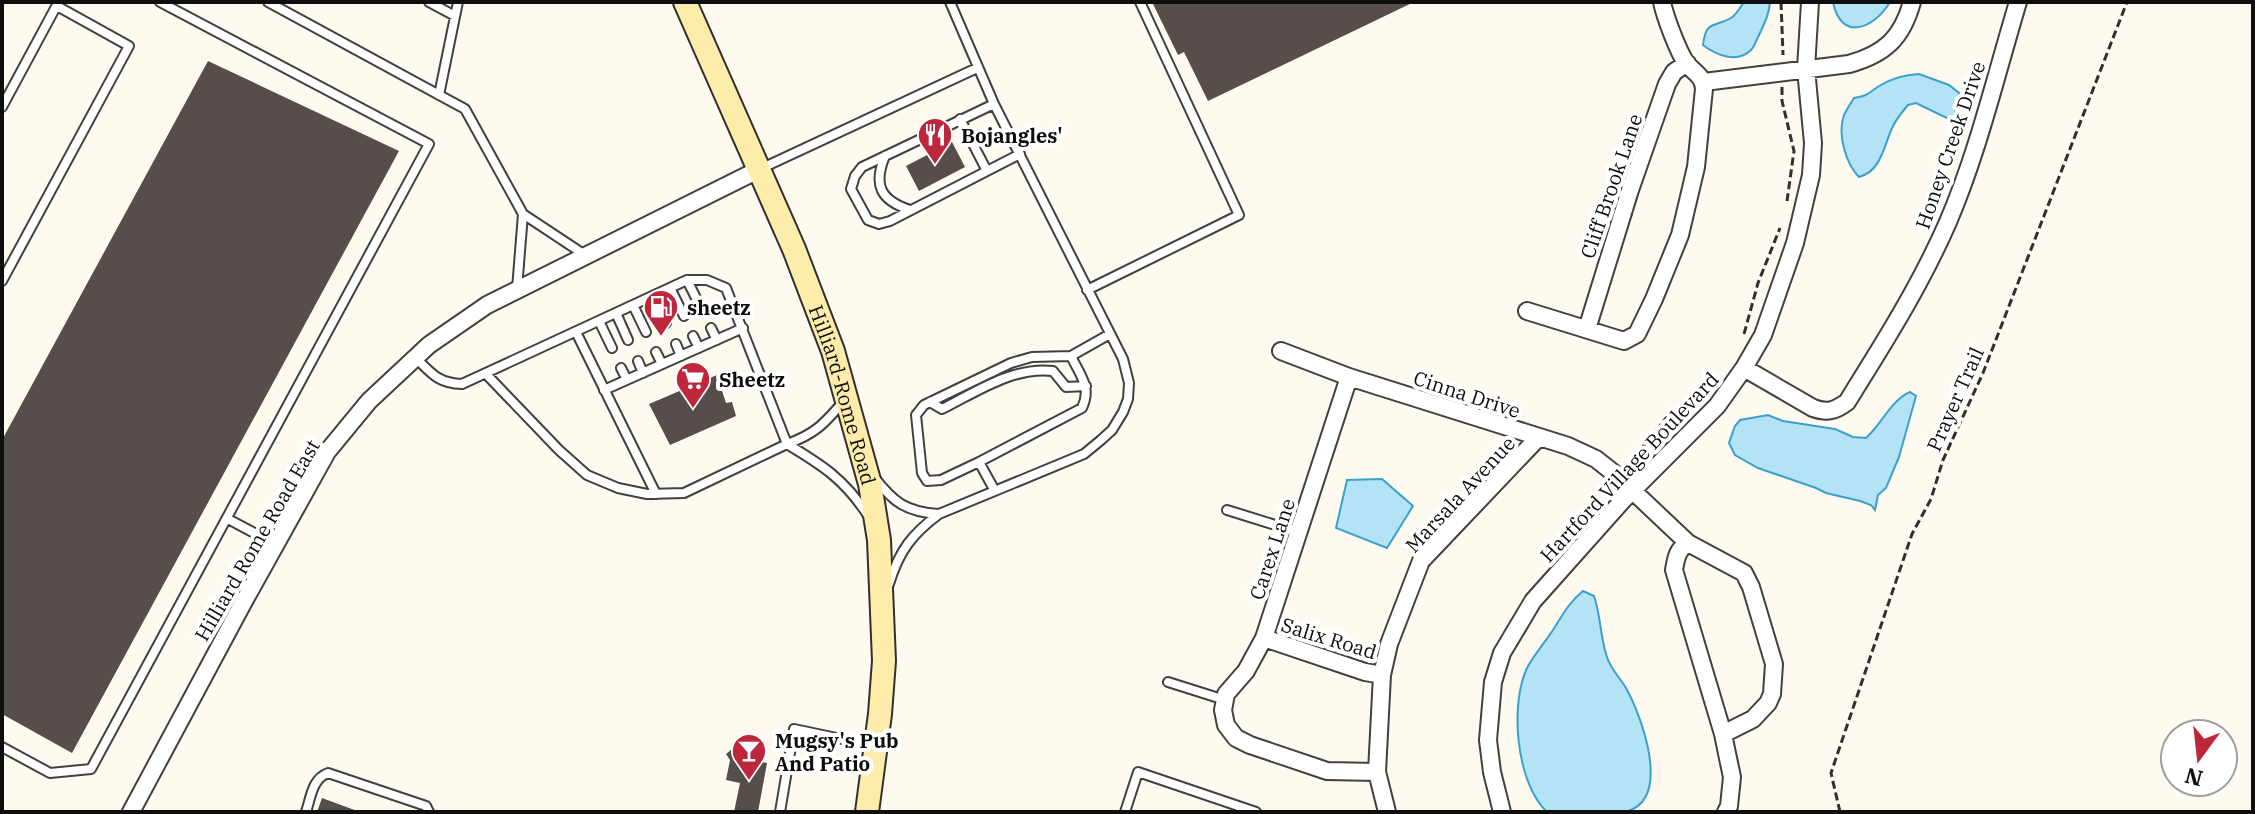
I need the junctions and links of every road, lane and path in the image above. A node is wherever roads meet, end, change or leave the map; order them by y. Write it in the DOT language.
graph roads {
  1 [pos="160,2"];
  2 [pos="268,2"];
  3 [pos="429,2"];
  4 [pos="458,2"];
  5 [pos="685,2"];
  6 [pos="950,2"];
  7 [pos="1140,2"];
  8 [pos="1662,2"];
  9 [pos="1781,2"];
  10 [pos="1810,2"];
  11 [pos="1912,2"];
  12 [pos="2018,2"];
  13 [pos="2127,2"];
  14 [pos="58,4"];
  15 [pos="455,16"];
  16 [pos="1687,63"];
  17 [pos="977,68"];
  18 [pos="1806,69"];
  19 [pos="1782,72"];
  20 [pos="1704,82"];
  21 [pos="439,95"];
  22 [pos="994,104"];
  23 [pos="2,107"];
  24 [pos="960,119"];
  25 [pos="1020,154"];
  26 [pos="886,155"];
  27 [pos="760,169"];
  28 [pos="987,171"];
  29 [pos="1786,205"];
  30 [pos="910,210"];
  31 [pos="523,214"];
  32 [pos="1784,219"];
  33 [pos="586,255"];
  34 [pos="687,280"];
  35 [pos="2,281"];
  36 [pos="670,288"];
  37 [pos="516,290"];
  38 [pos="1087,290"];
  39 [pos="653,296"];
  40 [pos="633,305"];
  41 [pos="701,308"];
  42 [pos="1527,311"];
  43 [pos="616,313"];
  44 [pos="684,316"];
  45 [pos="599,321"];
  46 [pos="666,323"];
  47 [pos="711,328"];
  48 [pos="743,328"];
  49 [pos="1587,329"];
  50 [pos="576,332"];
  51 [pos="646,332"];
  52 [pos="1110,334"];
  53 [pos="693,336"];
  54 [pos="628,340"];
  55 [pos="717,340"];
  56 [pos="676,344"];
  57 [pos="1737,344"];
  58 [pos="612,348"];
  59 [pos="699,348"];
  60 [pos="1281,351"];
  61 [pos="656,352"];
  62 [pos="681,356"];
  63 [pos="1071,356"];
  64 [pos="416,357"];
  65 [pos="638,361"];
  66 [pos="662,364"];
  67 [pos="621,368"];
  68 [pos="1744,368"];
  69 [pos="643,373"];
  70 [pos="486,374"];
  71 [pos="1349,377"];
  72 [pos="1717,379"];
  73 [pos="627,380"];
  74 [pos="1086,386"];
  75 [pos="604,390"];
  76 [pos="846,399"];
  77 [pos="930,402"];
  78 [pos="1538,438"];
  79 [pos="787,444"];
  80 [pos="1641,449"];
  81 [pos="979,462"];
  82 [pos="864,463"];
  83 [pos="1633,490"];
  84 [pos="995,491"];
  85 [pos="656,494"];
  86 [pos="1227,510"];
  87 [pos="939,514"];
  88 [pos="228,519"];
  89 [pos="877,530"];
  90 [pos="1299,532"];
  91 [pos="1688,543"];
  92 [pos="276,544"];
  93 [pos="882,613"];
  94 [pos="1264,638"];
  95 [pos="1382,675"];
  96 [pos="1168,682"];
  97 [pos="1225,700"];
  98 [pos="1723,734"];
  99 [pos="876,746"];
  100 [pos="2,747"];
  101 [pos="1377,772"];
  102 [pos="131,812"];
  103 [pos="306,812"];
  104 [pos="429,812"];
  105 [pos="780,812"];
  106 [pos="867,812"];
  107 [pos="1125,812"];
  108 [pos="1256,812"];
  109 [pos="1387,812"];
  110 [pos="1502,812"];
  111 [pos="1726,812"];
  112 [pos="1840,812"];
  1 -- 88 [label="lane"];
  2 -- 21 [label="lane"];
  3 -- 15 [label="lane"];
  4 -- 15 [label="lane"];
  5 -- 27 [label="main road, Hilliard-Rome Road"];
  6 -- 17 [label="lane"];
  7 -- 38 [label="lane"];
  8 -- 16 [label="street"];
  9 -- 19 [label="path"];
  10 -- 18 [label="street, Hartford Village Boulevard"];
  11 -- 18 [label="street"];
  12 -- 68 [label="street, Honey Creek Drive"];
  13 -- 112 [label="path, Prayer Trail"];
  14 -- 23 [label="lane"];
  14 -- 35 [label="lane"];
  15 -- 21 [label="lane"];
  16 -- 20 [label="street"];
  16 -- 49 [label="street, Cliff Brook Lane"];
  17 -- 22 [label="lane"];
  17 -- 27 [label="lane"];
  18 -- 19 [label="street"];
  18 -- 68 [label="street, Hartford Village Boulevard"];
  19 -- 20 [label="street"];
  19 -- 29 [label="path"];
  20 -- 49 [label="street"];
  21 -- 31 [label="lane"];
  22 -- 24 [label="lane"];
  22 -- 25 [label="lane"];
  24 -- 26 [label="lane"];
  24 -- 28 [label="lane"];
  25 -- 28 [label="lane"];
  25 -- 38 [label="lane"];
  26 -- 30 [label="lane"];
  26 -- 30 [label="lane"];
  27 -- 33 [label="street, Hilliard Rome Road East"];
  27 -- 76 [label="main road, Hilliard-Rome Road"];
  28 -- 30 [label="lane"];
  31 -- 33 [label="lane"];
  31 -- 37 [label="lane"];
  32 -- 57 [label="path"];
  33 -- 37 [label="street, Hilliard Rome Road East"];
  34 -- 36 [label="lane"];
  34 -- 41 [label="lane"];
  34 -- 48 [label="lane"];
  36 -- 39 [label="lane"];
  36 -- 44 [label="lane"];
  37 -- 64 [label="street, Hilliard Rome Road East"];
  38 -- 52 [label="lane"];
  39 -- 40 [label="lane"];
  39 -- 46 [label="lane"];
  40 -- 43 [label="lane"];
  40 -- 51 [label="lane"];
  42 -- 49 [label="street"];
  43 -- 45 [label="lane"];
  43 -- 54 [label="lane"];
  45 -- 50 [label="lane"];
  45 -- 58 [label="lane"];
  47 -- 55 [label="lane"];
  48 -- 55 [label="lane"];
  48 -- 79 [label="lane"];
  50 -- 70 [label="lane"];
  50 -- 75 [label="lane"];
  52 -- 63 [label="lane"];
  52 -- 84 [label="lane"];
  53 -- 59 [label="lane"];
  55 -- 59 [label="lane"];
  56 -- 62 [label="lane"];
  59 -- 62 [label="lane"];
  60 -- 71 [label="street, Cinna Drive"];
  61 -- 66 [label="lane"];
  62 -- 66 [label="lane"];
  63 -- 74 [label="lane"];
  63 -- 77 [label="lane"];
  64 -- 70 [label="lane"];
  64 -- 92 [label="street, Hilliard Rome Road East"];
  65 -- 69 [label="lane"];
  66 -- 69 [label="lane"];
  67 -- 73 [label="lane"];
  68 -- 83 [label="street, Hartford Village Boulevard"];
  69 -- 73 [label="lane"];
  70 -- 85 [label="lane"];
  71 -- 78 [label="street, Cinna Drive"];
  71 -- 90 [label="street, Carex Lane"];
  72 -- 80 [label="path"];
  73 -- 75 [label="lane"];
  74 -- 77 [label="lane"];
  74 -- 81 [label="lane"];
  75 -- 85 [label="lane"];
  76 -- 79 [label="lane"];
  76 -- 82 [label="main road, Hilliard-Rome Road"];
  77 -- 81 [label="lane"];
  78 -- 83 [label="street, Cinna Drive"];
  78 -- 95 [label="street, Marsala Avenue"];
  79 -- 85 [label="lane"];
  79 -- 89 [label="lane"];
  81 -- 84 [label="lane"];
  82 -- 87 [label="lane"];
  82 -- 89 [label="main road, Hilliard-Rome Road"];
  83 -- 91 [label="street, Cinna Drive"];
  83 -- 110 [label="street, Hartford Village Boulevard"];
  84 -- 87 [label="lane"];
  86 -- 90 [label="lane"];
  87 -- 93 [label="lane"];
  88 -- 92 [label="lane"];
  88 -- 100 [label="lane"];
  89 -- 93 [label="main road, Hilliard-Rome Road"];
  90 -- 94 [label="street, Carex Lane"];
  91 -- 98 [label="street"];
  91 -- 98 [label="street, Cinna Drive"];
  92 -- 102 [label="street, Hilliard Rome Road East"];
  93 -- 99 [label="main road, Hilliard-Rome Road"];
  94 -- 95 [label="street, Salix Road"];
  94 -- 97 [label="street, Carex Lane"];
  95 -- 101 [label="street, Marsala Avenue"];
  96 -- 97 [label="lane"];
  97 -- 101 [label="street"];
  98 -- 111 [label="street"];
  99 -- 105 [label="lane"];
  99 -- 106 [label="main road, Hilliard-Rome Road"];
  101 -- 109 [label="street, Marsala Avenue"];
  103 -- 104 [label="lane"];
  107 -- 108 [label="lane"];
}
